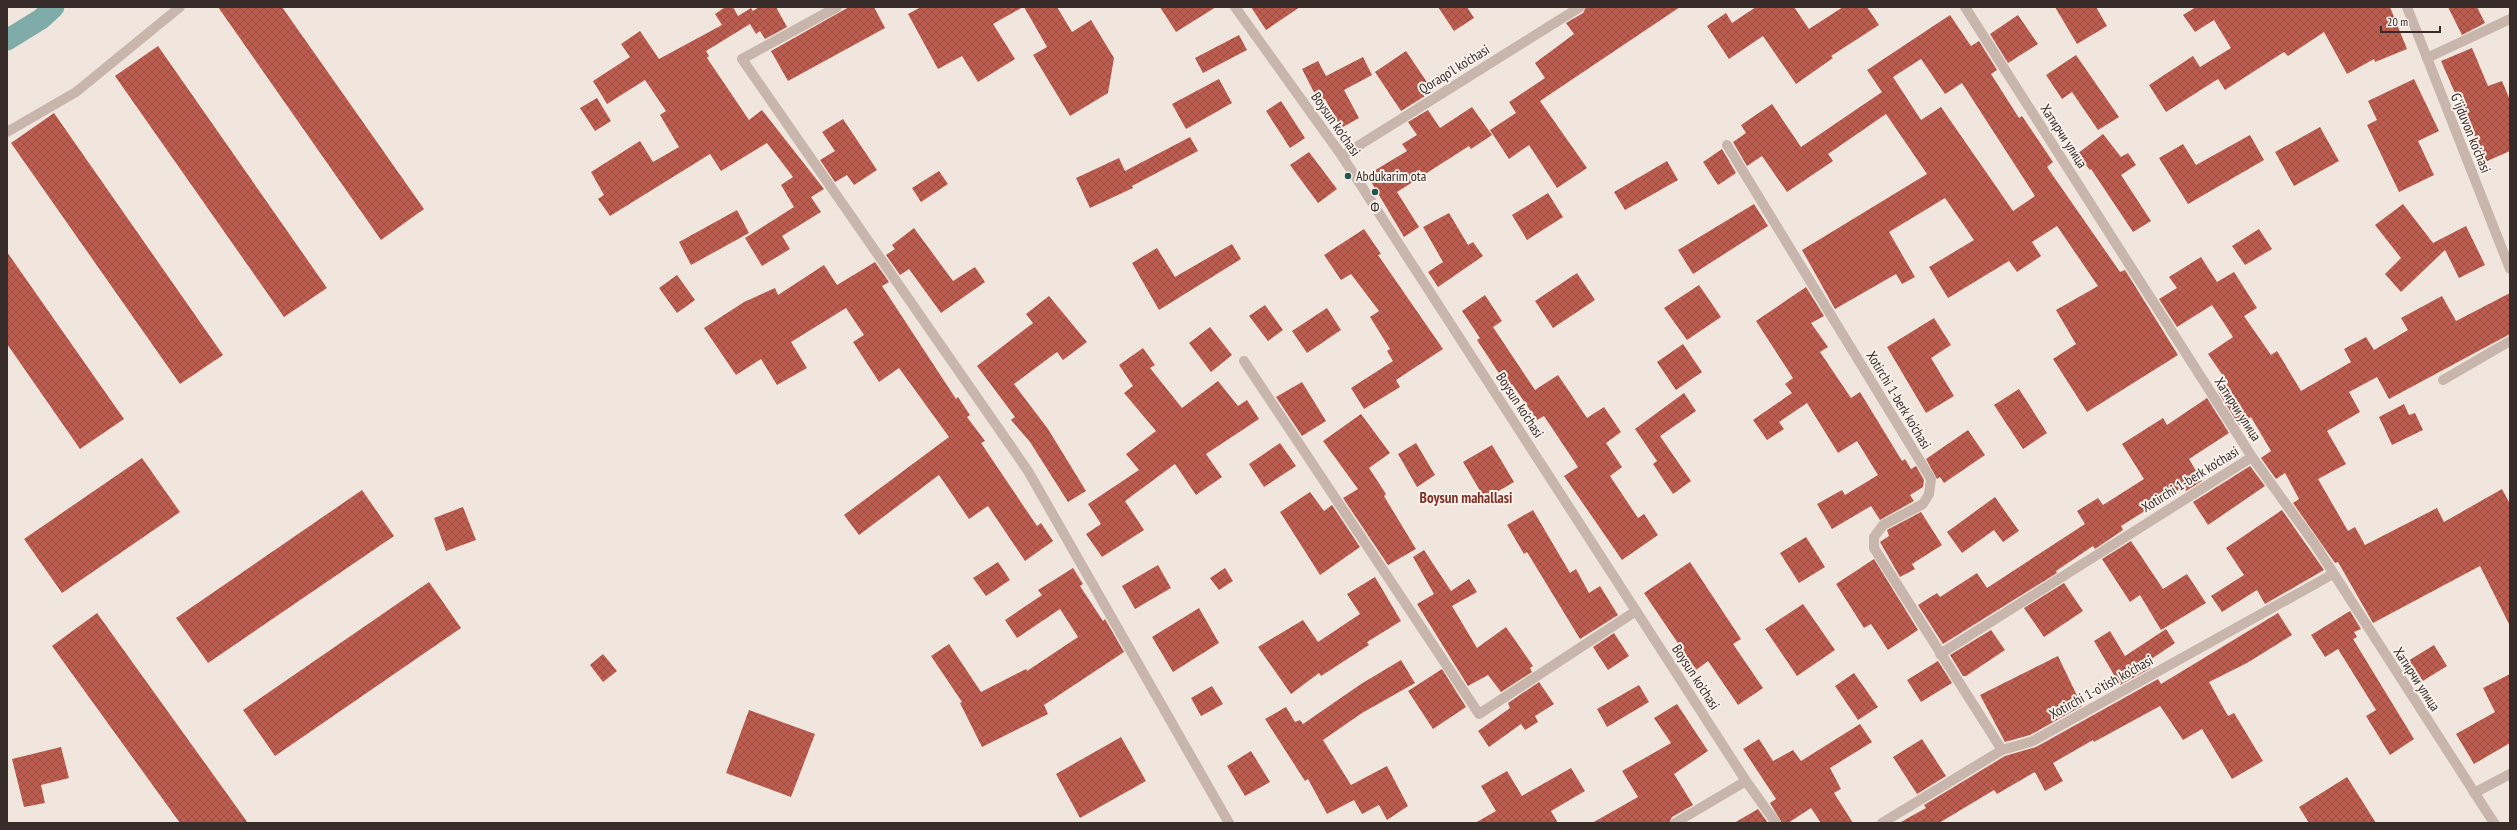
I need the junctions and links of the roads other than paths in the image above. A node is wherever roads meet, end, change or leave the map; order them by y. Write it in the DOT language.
graph roads {
  1 [pos="180,7"];
  2 [pos="837,7"];
  3 [pos="1235,7"];
  4 [pos="1580,7"];
  5 [pos="1965,7"];
  6 [pos="2407,7"];
  7 [pos="2510,20"];
  8 [pos="2426,58"];
  9 [pos="7,132"];
  10 [pos="1727,145"];
  11 [pos="1342,156"];
  12 [pos="2507,254"];
  13 [pos="2510,268"];
  14 [pos="2510,341"];
  15 [pos="1244,361"];
  16 [pos="2443,380"];
  17 [pos="2252,457"];
  18 [pos="2333,574"];
  19 [pos="1636,611"];
  20 [pos="1940,654"];
  21 [pos="2002,750"];
  22 [pos="2510,774"];
  23 [pos="1746,780"];
  24 [pos="2474,793"];
  25 [pos="1229,823"];
  26 [pos="1675,823"];
  27 [pos="1776,823"];
  28 [pos="1882,823"];
  29 [pos="2494,823"];
  1 -- 9 [label="street"];
  2 -- 25 [label="street"];
  3 -- 11 [label="street, Boysun ko'chasi"];
  4 -- 11 [label="street, Qoraqo'l ko'chasi"];
  5 -- 17 [label="street, Хатирчи улица"];
  6 -- 8 [label="street, G'ijduvon ko'chasi"];
  7 -- 8 [label="street"];
  8 -- 12 [label="street, G'ijduvon ko'chasi"];
  10 -- 20 [label="street, Xotirchi 1-berk ko'chasi"];
  11 -- 19 [label="street, Boysun ko'chasi"];
  12 -- 13 [label="street, G'ijduvon ko'chasi"];
  14 -- 16 [label="street"];
  15 -- 19 [label="street"];
  17 -- 18 [label="street, Хатирчи улица"];
  17 -- 20 [label="street, Xotirchi 1-berk ko'chasi"];
  18 -- 21 [label="street, Xotirchi 1-o'tish ko'chasi"];
  18 -- 24 [label="street, Хатирчи улица"];
  19 -- 23 [label="street, Boysun ko'chasi"];
  20 -- 21 [label="street, Xotirchi 1-berk ko'chasi"];
  21 -- 28 [label="street, Xotirchi 1-o'tish ko'chasi"];
  22 -- 24 [label="street"];
  23 -- 26 [label="street"];
  23 -- 27 [label="street, Boysun ko'chasi"];
  24 -- 29 [label="street, Хатирчи улица"];
}
